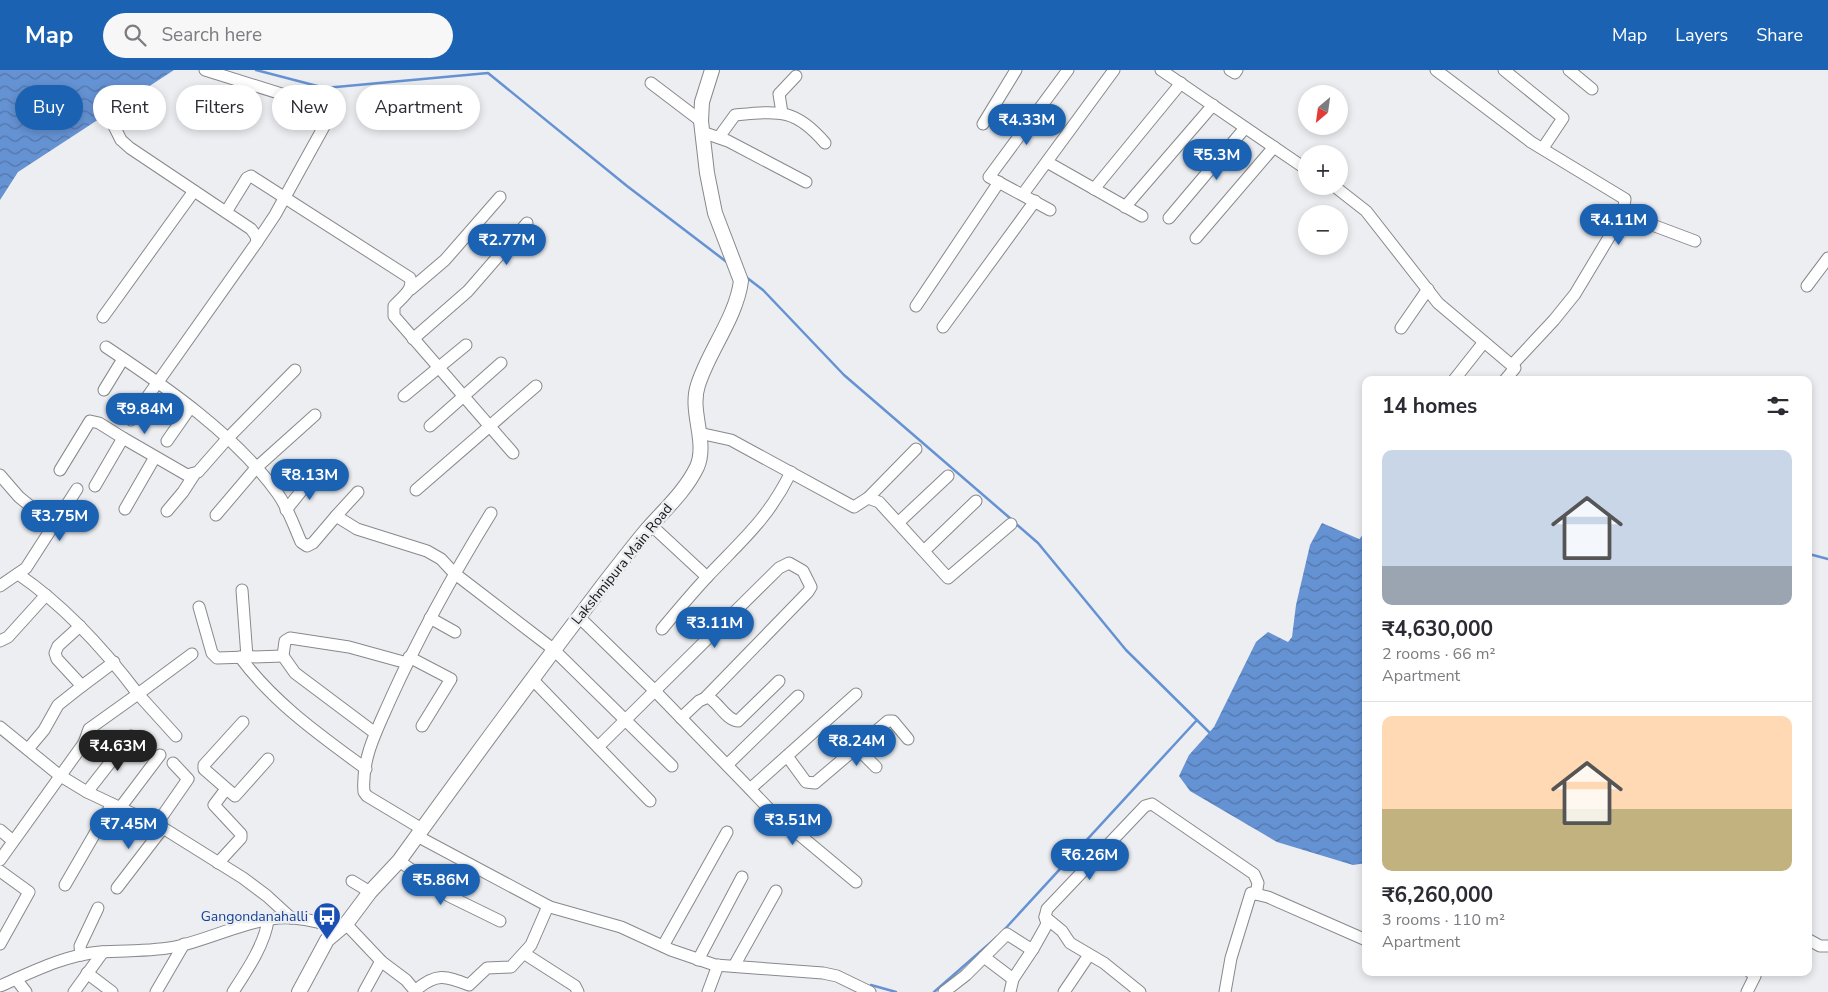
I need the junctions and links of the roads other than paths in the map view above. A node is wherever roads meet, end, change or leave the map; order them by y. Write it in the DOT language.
graph roads {
  1 [pos="205,70"];
  2 [pos="712,70"];
  3 [pos="1016,70"];
  4 [pos="1068,70"];
  5 [pos="1114,70"];
  6 [pos="1161,70"];
  7 [pos="1230,70"];
  8 [pos="1237,70"];
  9 [pos="1436,70"];
  10 [pos="1504,70"];
  11 [pos="1568,70"];
  12 [pos="796,76"];
  13 [pos="1181,82"];
  14 [pos="651,83"];
  15 [pos="1592,89"];
  16 [pos="1214,105"];
  17 [pos="782,113"];
  18 [pos="983,124"];
  19 [pos="702,126"];
  20 [pos="1245,128"];
  21 [pos="116,130"];
  22 [pos="719,137"];
  23 [pos="825,144"];
  24 [pos="1274,147"];
  25 [pos="1543,148"];
  26 [pos="1046,162"];
  27 [pos="1298,163"];
  28 [pos="806,182"];
  29 [pos="999,182"];
  30 [pos="1094,189"];
  31 [pos="194,191"];
  32 [pos="1023,194"];
  33 [pos="1346,195"];
  34 [pos="284,197"];
  35 [pos="500,197"];
  36 [pos="1035,201"];
  37 [pos="1125,207"];
  38 [pos="1050,210"];
  39 [pos="226,212"];
  40 [pos="1623,214"];
  41 [pos="1142,216"];
  42 [pos="1169,218"];
  43 [pos="527,223"];
  44 [pos="1196,238"];
  45 [pos="1695,241"];
  46 [pos="257,242"];
  47 [pos="1828,258"];
  48 [pos="1807,286"];
  49 [pos="411,289"];
  50 [pos="1428,289"];
  51 [pos="916,306"];
  52 [pos="102,316"];
  53 [pos="943,327"];
  54 [pos="1401,328"];
  55 [pos="413,339"];
  56 [pos="1484,342"];
  57 [pos="466,345"];
  58 [pos="106,347"];
  59 [pos="123,359"];
  60 [pos="501,363"];
  61 [pos="1512,364"];
  62 [pos="438,368"];
  63 [pos="295,370"];
  64 [pos="1457,376"];
  65 [pos="1508,376"];
  66 [pos="158,381"];
  67 [pos="536,386"];
  68 [pos="104,390"];
  69 [pos="404,396"];
  70 [pos="463,396"];
  71 [pos="190,408"];
  72 [pos="315,415"];
  73 [pos="132,420"];
  74 [pos="430,426"];
  75 [pos="490,426"];
  76 [pos="699,433"];
  77 [pos="123,438"];
  78 [pos="227,439"];
  79 [pos="166,441"];
  80 [pos="916,449"];
  81 [pos="513,453"];
  82 [pos="155,457"];
  83 [pos="256,468"];
  84 [pos="60,470"];
  85 [pos="791,472"];
  86 [pos="315,474"];
  87 [pos="0,475"];
  88 [pos="194,475"];
  89 [pos="948,476"];
  90 [pos="95,486"];
  91 [pos="78,489"];
  92 [pos="416,490"];
  93 [pos="358,492"];
  94 [pos="868,498"];
  95 [pos="976,501"];
  96 [pos="124,509"];
  97 [pos="167,510"];
  98 [pos="286,510"];
  99 [pos="491,513"];
  100 [pos="216,515"];
  101 [pos="336,516"];
  102 [pos="899,522"];
  103 [pos="1011,524"];
  104 [pos="651,525"];
  105 [pos="55,526"];
  106 [pos="925,550"];
  107 [pos="454,573"];
  108 [pos="18,574"];
  109 [pos="708,577"];
  110 [pos="0,586"];
  111 [pos="242,590"];
  112 [pos="46,595"];
  113 [pos="199,607"];
  114 [pos="579,617"];
  115 [pos="430,618"];
  116 [pos="80,626"];
  117 [pos="662,629"];
  118 [pos="455,632"];
  119 [pos="0,642"];
  120 [pos="553,649"];
  121 [pos="192,654"];
  122 [pos="283,656"];
  123 [pos="244,657"];
  124 [pos="408,660"];
  125 [pos="114,662"];
  126 [pos="532,678"];
  127 [pos="780,681"];
  128 [pos="82,686"];
  129 [pos="654,690"];
  130 [pos="138,694"];
  131 [pos="856,694"];
  132 [pos="798,696"];
  133 [pos="704,698"];
  134 [pos="681,718"];
  135 [pos="625,720"];
  136 [pos="243,722"];
  137 [pos="422,726"];
  138 [pos="0,727"];
  139 [pos="375,733"];
  140 [pos="131,736"];
  141 [pos="176,736"];
  142 [pos="908,739"];
  143 [pos="598,747"];
  144 [pos="857,748"];
  145 [pos="28,749"];
  146 [pos="160,755"];
  147 [pos="787,756"];
  148 [pos="268,759"];
  149 [pos="173,763"];
  150 [pos="727,765"];
  151 [pos="672,766"];
  152 [pos="876,768"];
  153 [pos="366,769"];
  154 [pos="60,775"];
  155 [pos="226,789"];
  156 [pos="750,789"];
  157 [pos="87,792"];
  158 [pos="650,801"];
  159 [pos="116,806"];
  160 [pos="159,826"];
  161 [pos="0,830"];
  162 [pos="420,832"];
  163 [pos="727,832"];
  164 [pos="13,841"];
  165 [pos="0,860"];
  166 [pos="399,861"];
  167 [pos="218,863"];
  168 [pos="0,871"];
  169 [pos="742,877"];
  170 [pos="352,881"];
  171 [pos="856,882"];
  172 [pos="65,885"];
  173 [pos="117,888"];
  174 [pos="776,891"];
  175 [pos="370,892"];
  176 [pos="1256,894"];
  177 [pos="548,906"];
  178 [pos="98,908"];
  179 [pos="1045,917"];
  180 [pos="291,918"];
  181 [pos="268,920"];
  182 [pos="500,920"];
  183 [pos="344,926"];
  184 [pos="1362,938"];
  185 [pos="1812,942"];
  186 [pos="0,944"];
  187 [pos="184,944"];
  188 [pos="662,946"];
  189 [pos="1828,946"];
  190 [pos="1033,949"];
  191 [pos="103,952"];
  192 [pos="525,954"];
  193 [pos="81,955"];
  194 [pos="1089,955"];
  195 [pos="984,957"];
  196 [pos="698,960"];
  197 [pos="381,961"];
  198 [pos="718,965"];
  199 [pos="734,966"];
  200 [pos="87,973"];
  201 [pos="1755,976"];
  202 [pos="16,979"];
  203 [pos="1013,980"];
  204 [pos="0,986"];
  205 [pos="415,991"];
  206 [pos="26,992"];
  207 [pos="74,992"];
  208 [pos="112,992"];
  209 [pos="156,992"];
  210 [pos="233,992"];
  211 [pos="299,992"];
  212 [pos="364,992"];
  213 [pos="578,992"];
  214 [pos="708,992"];
  215 [pos="870,992"];
  216 [pos="944,992"];
  217 [pos="1010,992"];
  218 [pos="1064,992"];
  219 [pos="1140,992"];
  220 [pos="1225,992"];
  221 [pos="1747,992"];
  1 -- 34 [label="street"];
  2 -- 19 [label="main road, Lakshmipura Main Road"];
  3 -- 18 [label="street"];
  4 -- 29 [label="street"];
  5 -- 26 [label="street"];
  6 -- 13 [label="street"];
  7 -- 8 [label="street"];
  9 -- 25 [label="street"];
  10 -- 25 [label="street"];
  11 -- 15 [label="street"];
  12 -- 17 [label="street"];
  13 -- 16 [label="street"];
  13 -- 30 [label="street"];
  14 -- 19 [label="street"];
  16 -- 20 [label="street"];
  16 -- 37 [label="street"];
  17 -- 22 [label="street"];
  17 -- 23 [label="street"];
  19 -- 22 [label="street"];
  19 -- 76 [label="main road, Lakshmipura Main Road"];
  20 -- 24 [label="street"];
  20 -- 42 [label="street"];
  21 -- 31 [label="street"];
  22 -- 28 [label="street"];
  24 -- 27 [label="street"];
  24 -- 44 [label="street"];
  25 -- 40 [label="street"];
  26 -- 30 [label="street"];
  26 -- 32 [label="street"];
  29 -- 32 [label="street"];
  29 -- 51 [label="street"];
  30 -- 37 [label="street"];
  31 -- 39 [label="street"];
  31 -- 52 [label="street"];
  32 -- 36 [label="street"];
  33 -- 50 [label="street"];
  34 -- 39 [label="street"];
  34 -- 46 [label="street"];
  34 -- 49 [label="street"];
  35 -- 49 [label="street"];
  36 -- 38 [label="street"];
  36 -- 53 [label="street"];
  37 -- 41 [label="street"];
  39 -- 46 [label="street"];
  40 -- 45 [label="street"];
  40 -- 61 [label="street"];
  43 -- 55 [label="street"];
  46 -- 66 [label="street"];
  47 -- 48 [label="street"];
  49 -- 55 [label="street"];
  50 -- 54 [label="street"];
  50 -- 56 [label="street"];
  55 -- 62 [label="street"];
  56 -- 61 [label="street"];
  56 -- 64 [label="street"];
  57 -- 62 [label="street"];
  58 -- 59 [label="street"];
  59 -- 66 [label="street"];
  59 -- 68 [label="street"];
  60 -- 70 [label="street"];
  61 -- 65 [label="street"];
  62 -- 69 [label="street"];
  62 -- 70 [label="street"];
  63 -- 78 [label="street"];
  66 -- 71 [label="street"];
  66 -- 73 [label="street"];
  67 -- 75 [label="street"];
  70 -- 74 [label="street"];
  70 -- 75 [label="street"];
  71 -- 78 [label="street"];
  71 -- 79 [label="street"];
  72 -- 83 [label="street"];
  75 -- 81 [label="street"];
  75 -- 92 [label="street"];
  76 -- 85 [label="street"];
  76 -- 104 [label="main road, Lakshmipura Main Road"];
  77 -- 82 [label="street"];
  77 -- 84 [label="street"];
  77 -- 90 [label="street"];
  78 -- 83 [label="street"];
  78 -- 88 [label="street"];
  80 -- 94 [label="street"];
  82 -- 88 [label="street"];
  82 -- 96 [label="street"];
  83 -- 98 [label="street"];
  83 -- 100 [label="street"];
  85 -- 94 [label="street"];
  85 -- 109 [label="street"];
  86 -- 98 [label="street"];
  87 -- 105 [label="street"];
  88 -- 97 [label="street"];
  89 -- 102 [label="street"];
  91 -- 105 [label="street"];
  93 -- 101 [label="street"];
  94 -- 102 [label="street"];
  95 -- 106 [label="street"];
  98 -- 101 [label="street"];
  99 -- 107 [label="street"];
  101 -- 107 [label="street"];
  102 -- 106 [label="street"];
  103 -- 106 [label="street"];
  104 -- 109 [label="street"];
  104 -- 114 [label="main road, Lakshmipura Main Road"];
  105 -- 108 [label="street"];
  107 -- 115 [label="street"];
  107 -- 120 [label="street"];
  108 -- 110 [label="street"];
  108 -- 112 [label="street"];
  109 -- 117 [label="street"];
  111 -- 123 [label="street"];
  112 -- 116 [label="street"];
  112 -- 119 [label="street"];
  113 -- 123 [label="street"];
  114 -- 120 [label="main road, Lakshmipura Main Road"];
  114 -- 129 [label="street"];
  115 -- 118 [label="street"];
  115 -- 124 [label="street"];
  116 -- 125 [label="street"];
  116 -- 128 [label="street"];
  120 -- 126 [label="main road, Lakshmipura Main Road"];
  120 -- 135 [label="street"];
  121 -- 130 [label="street"];
  122 -- 123 [label="street"];
  122 -- 124 [label="street"];
  122 -- 139 [label="street"];
  123 -- 153 [label="street"];
  124 -- 137 [label="street"];
  124 -- 139 [label="street"];
  125 -- 128 [label="street"];
  125 -- 130 [label="street"];
  126 -- 143 [label="street"];
  126 -- 162 [label="main road, Lakshmipura Main Road"];
  127 -- 133 [label="street"];
  128 -- 145 [label="street"];
  129 -- 133 [label="street"];
  129 -- 134 [label="street"];
  129 -- 135 [label="street"];
  130 -- 141 [label="street"];
  130 -- 154 [label="street"];
  131 -- 147 [label="street"];
  132 -- 150 [label="street"];
  133 -- 134 [label="street"];
  134 -- 150 [label="street"];
  135 -- 143 [label="street"];
  135 -- 151 [label="street"];
  136 -- 155 [label="street"];
  138 -- 145 [label="street"];
  139 -- 153 [label="street"];
  140 -- 157 [label="street"];
  142 -- 144 [label="street"];
  143 -- 158 [label="street"];
  144 -- 147 [label="street"];
  144 -- 152 [label="street"];
  145 -- 154 [label="street"];
  146 -- 159 [label="street"];
  147 -- 156 [label="street"];
  148 -- 155 [label="street"];
  149 -- 160 [label="street"];
  150 -- 156 [label="street"];
  153 -- 162 [label="street"];
  154 -- 157 [label="street"];
  154 -- 164 [label="street"];
  155 -- 167 [label="street"];
  156 -- 171 [label="street"];
  157 -- 159 [label="street"];
  159 -- 160 [label="street"];
  159 -- 172 [label="street"];
  160 -- 167 [label="street"];
  160 -- 173 [label="street"];
  161 -- 164 [label="street"];
  162 -- 166 [label="main road, Lakshmipura Main Road"];
  162 -- 177 [label="street"];
  163 -- 188 [label="street"];
  164 -- 165 [label="street"];
  166 -- 175 [label="main road, Lakshmipura Main Road"];
  166 -- 182 [label="street"];
  167 -- 180 [label="street"];
  168 -- 186 [label="street"];
  169 -- 196 [label="street"];
  170 -- 175 [label="street"];
  174 -- 199 [label="street"];
  175 -- 183 [label="main road, Lakshmipura Main Road"];
  176 -- 179 [label="street"];
  176 -- 184 [label="street"];
  176 -- 220 [label="street"];
  177 -- 188 [label="street"];
  177 -- 192 [label="street"];
  178 -- 193 [label="street"];
  179 -- 190 [label="street"];
  179 -- 194 [label="street"];
  180 -- 181 [label="street"];
  180 -- 183 [label="street"];
  181 -- 187 [label="street"];
  181 -- 210 [label="street"];
  183 -- 197 [label="street"];
  183 -- 211 [label="main road, Lakshmipura Main Road"];
  185 -- 189 [label="street"];
  187 -- 191 [label="street"];
  187 -- 209 [label="street"];
  188 -- 196 [label="street"];
  190 -- 195 [label="street"];
  190 -- 203 [label="street"];
  191 -- 193 [label="street"];
  191 -- 200 [label="street"];
  192 -- 205 [label="street"];
  192 -- 213 [label="street"];
  193 -- 202 [label="street"];
  194 -- 218 [label="street"];
  194 -- 219 [label="street"];
  195 -- 203 [label="street"];
  195 -- 216 [label="street"];
  196 -- 198 [label="street"];
  197 -- 205 [label="street"];
  197 -- 212 [label="street"];
  198 -- 199 [label="street"];
  198 -- 214 [label="street"];
  199 -- 215 [label="street"];
  200 -- 207 [label="street"];
  200 -- 208 [label="street"];
  201 -- 221 [label="street"];
  202 -- 204 [label="street"];
  202 -- 206 [label="street"];
  203 -- 217 [label="street"];
}
